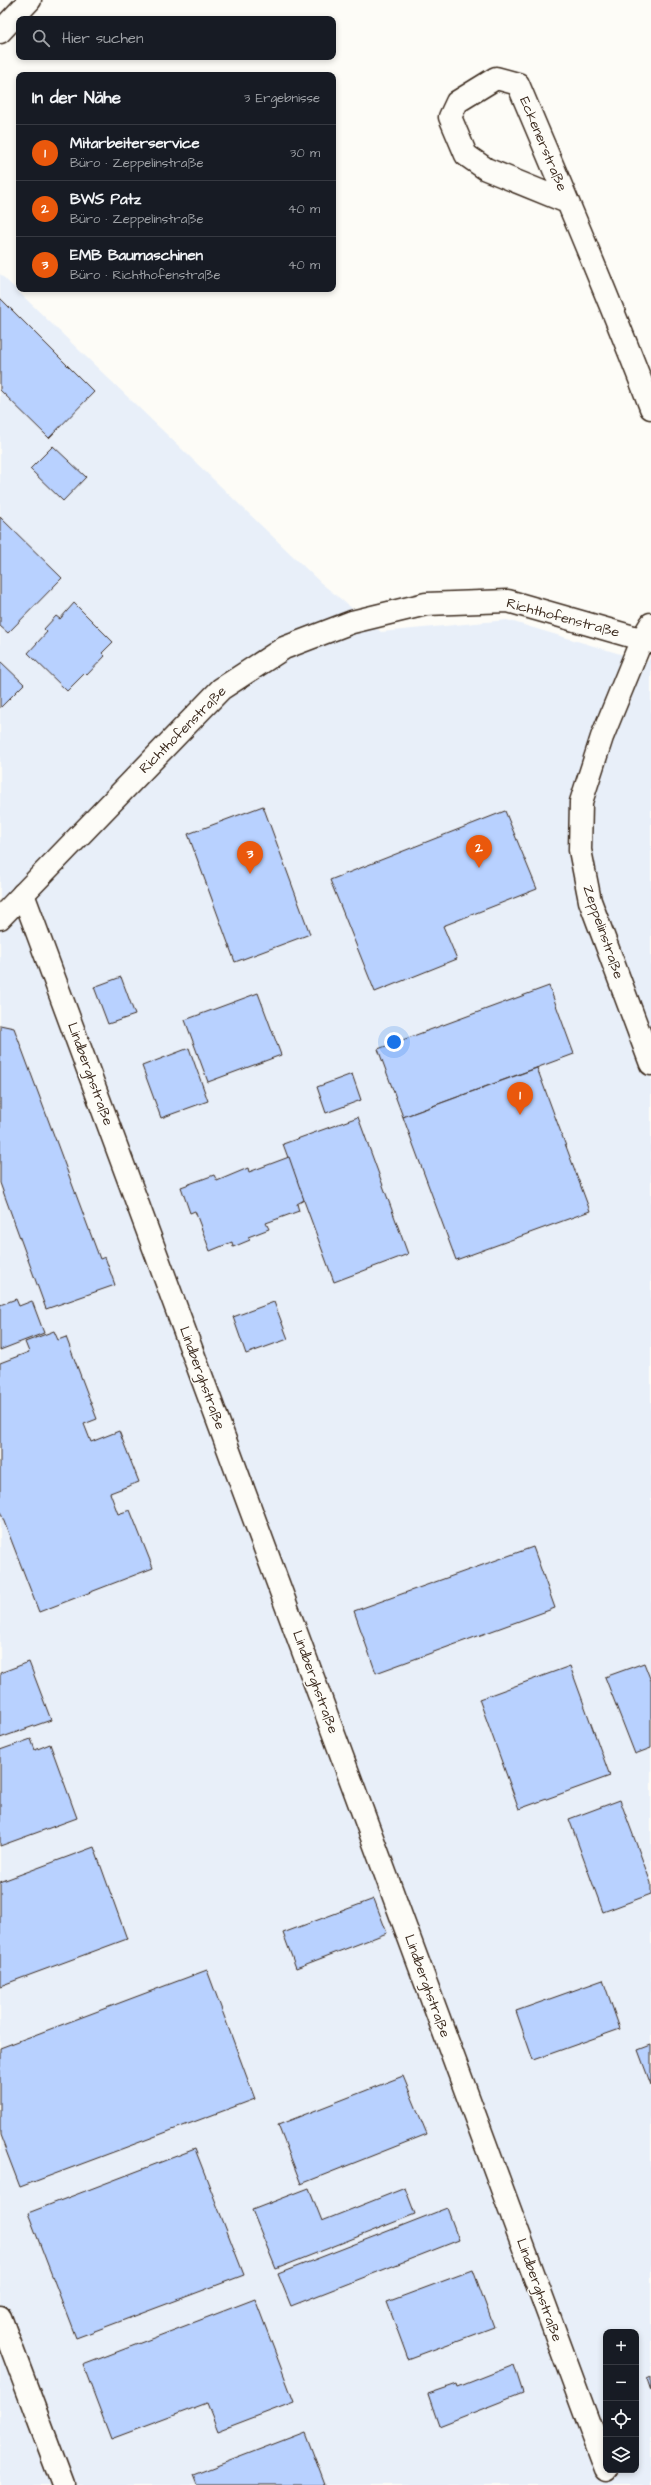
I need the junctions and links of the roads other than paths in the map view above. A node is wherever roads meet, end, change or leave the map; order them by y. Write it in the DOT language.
graph roads {
  1 [pos="30,0"];
  2 [pos="0,32"];
  3 [pos="568,202"];
  4 [pos="651,408"];
  5 [pos="648,635"];
  6 [pos="23,894"];
  7 [pos="0,918"];
  8 [pos="651,1064"];
  9 [pos="0,2317"];
  10 [pos="603,2462"];
  11 [pos="607,2473"];
  12 [pos="63,2485"];
  13 [pos="612,2485"];
  1 -- 2 [label="main road"];
  3 -- 3 [label="main road, Eckenerstraße"];
  3 -- 4 [label="main road, Eckenerstraße"];
  5 -- 6 [label="main road, Richthofenstraße"];
  5 -- 8 [label="main road, Zeppelinstraße"];
  6 -- 7 [label="main road, Richthofenstraße"];
  6 -- 10 [label="main road, Lindberghstraße"];
  9 -- 12 [label="main road"];
  11 -- 13 [label="main road, Lindberghstraße"];
}
